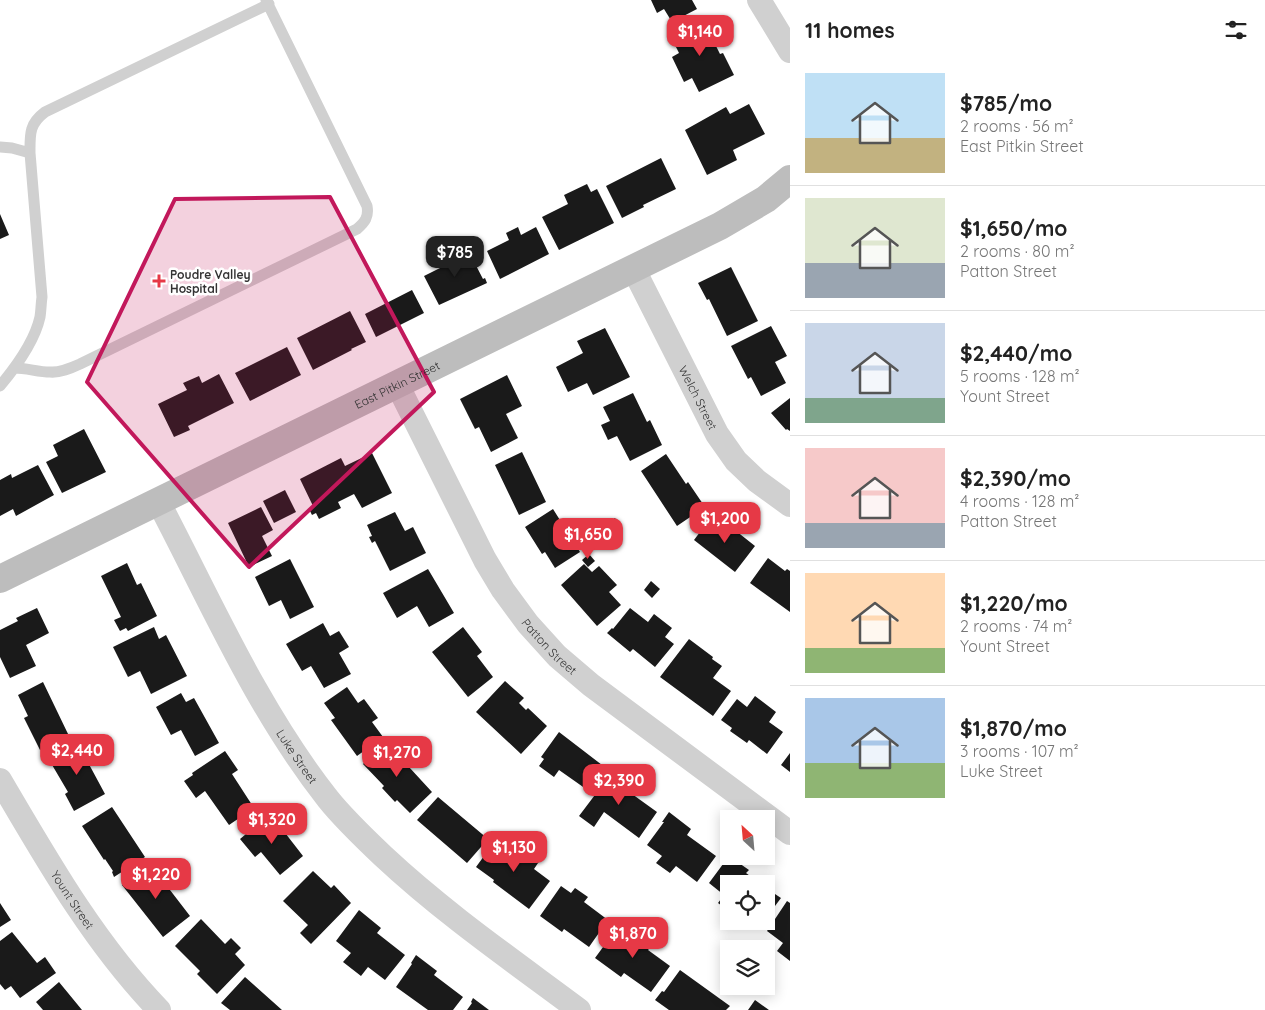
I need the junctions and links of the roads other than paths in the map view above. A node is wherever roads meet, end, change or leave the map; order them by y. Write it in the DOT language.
graph roads {
  1 [pos="759,0"];
  2 [pos="268,2"];
  3 [pos="790,51"];
  4 [pos="0,146"];
  5 [pos="30,153"];
  6 [pos="790,179"];
  7 [pos="633,268"];
  8 [pos="14,368"];
  9 [pos="397,384"];
  10 [pos="0,386"];
  11 [pos="158,501"];
  12 [pos="790,505"];
  13 [pos="0,579"];
  14 [pos="0,780"];
  15 [pos="790,833"];
  16 [pos="160,1010"];
  17 [pos="579,1010"];
  1 -- 3 [label="street"];
  2 -- 5 [label="lane"];
  2 -- 8 [label="lane"];
  4 -- 5 [label="lane"];
  5 -- 8 [label="lane"];
  6 -- 7 [label="street, East Pitkin Street"];
  7 -- 9 [label="street, East Pitkin Street"];
  7 -- 12 [label="street, Welch Street"];
  8 -- 10 [label="lane"];
  9 -- 11 [label="street, East Pitkin Street"];
  9 -- 15 [label="street, Patton Street"];
  11 -- 13 [label="street, East Pitkin Street"];
  11 -- 17 [label="street, Luke Street"];
  14 -- 16 [label="street, Yount Street"];
}
